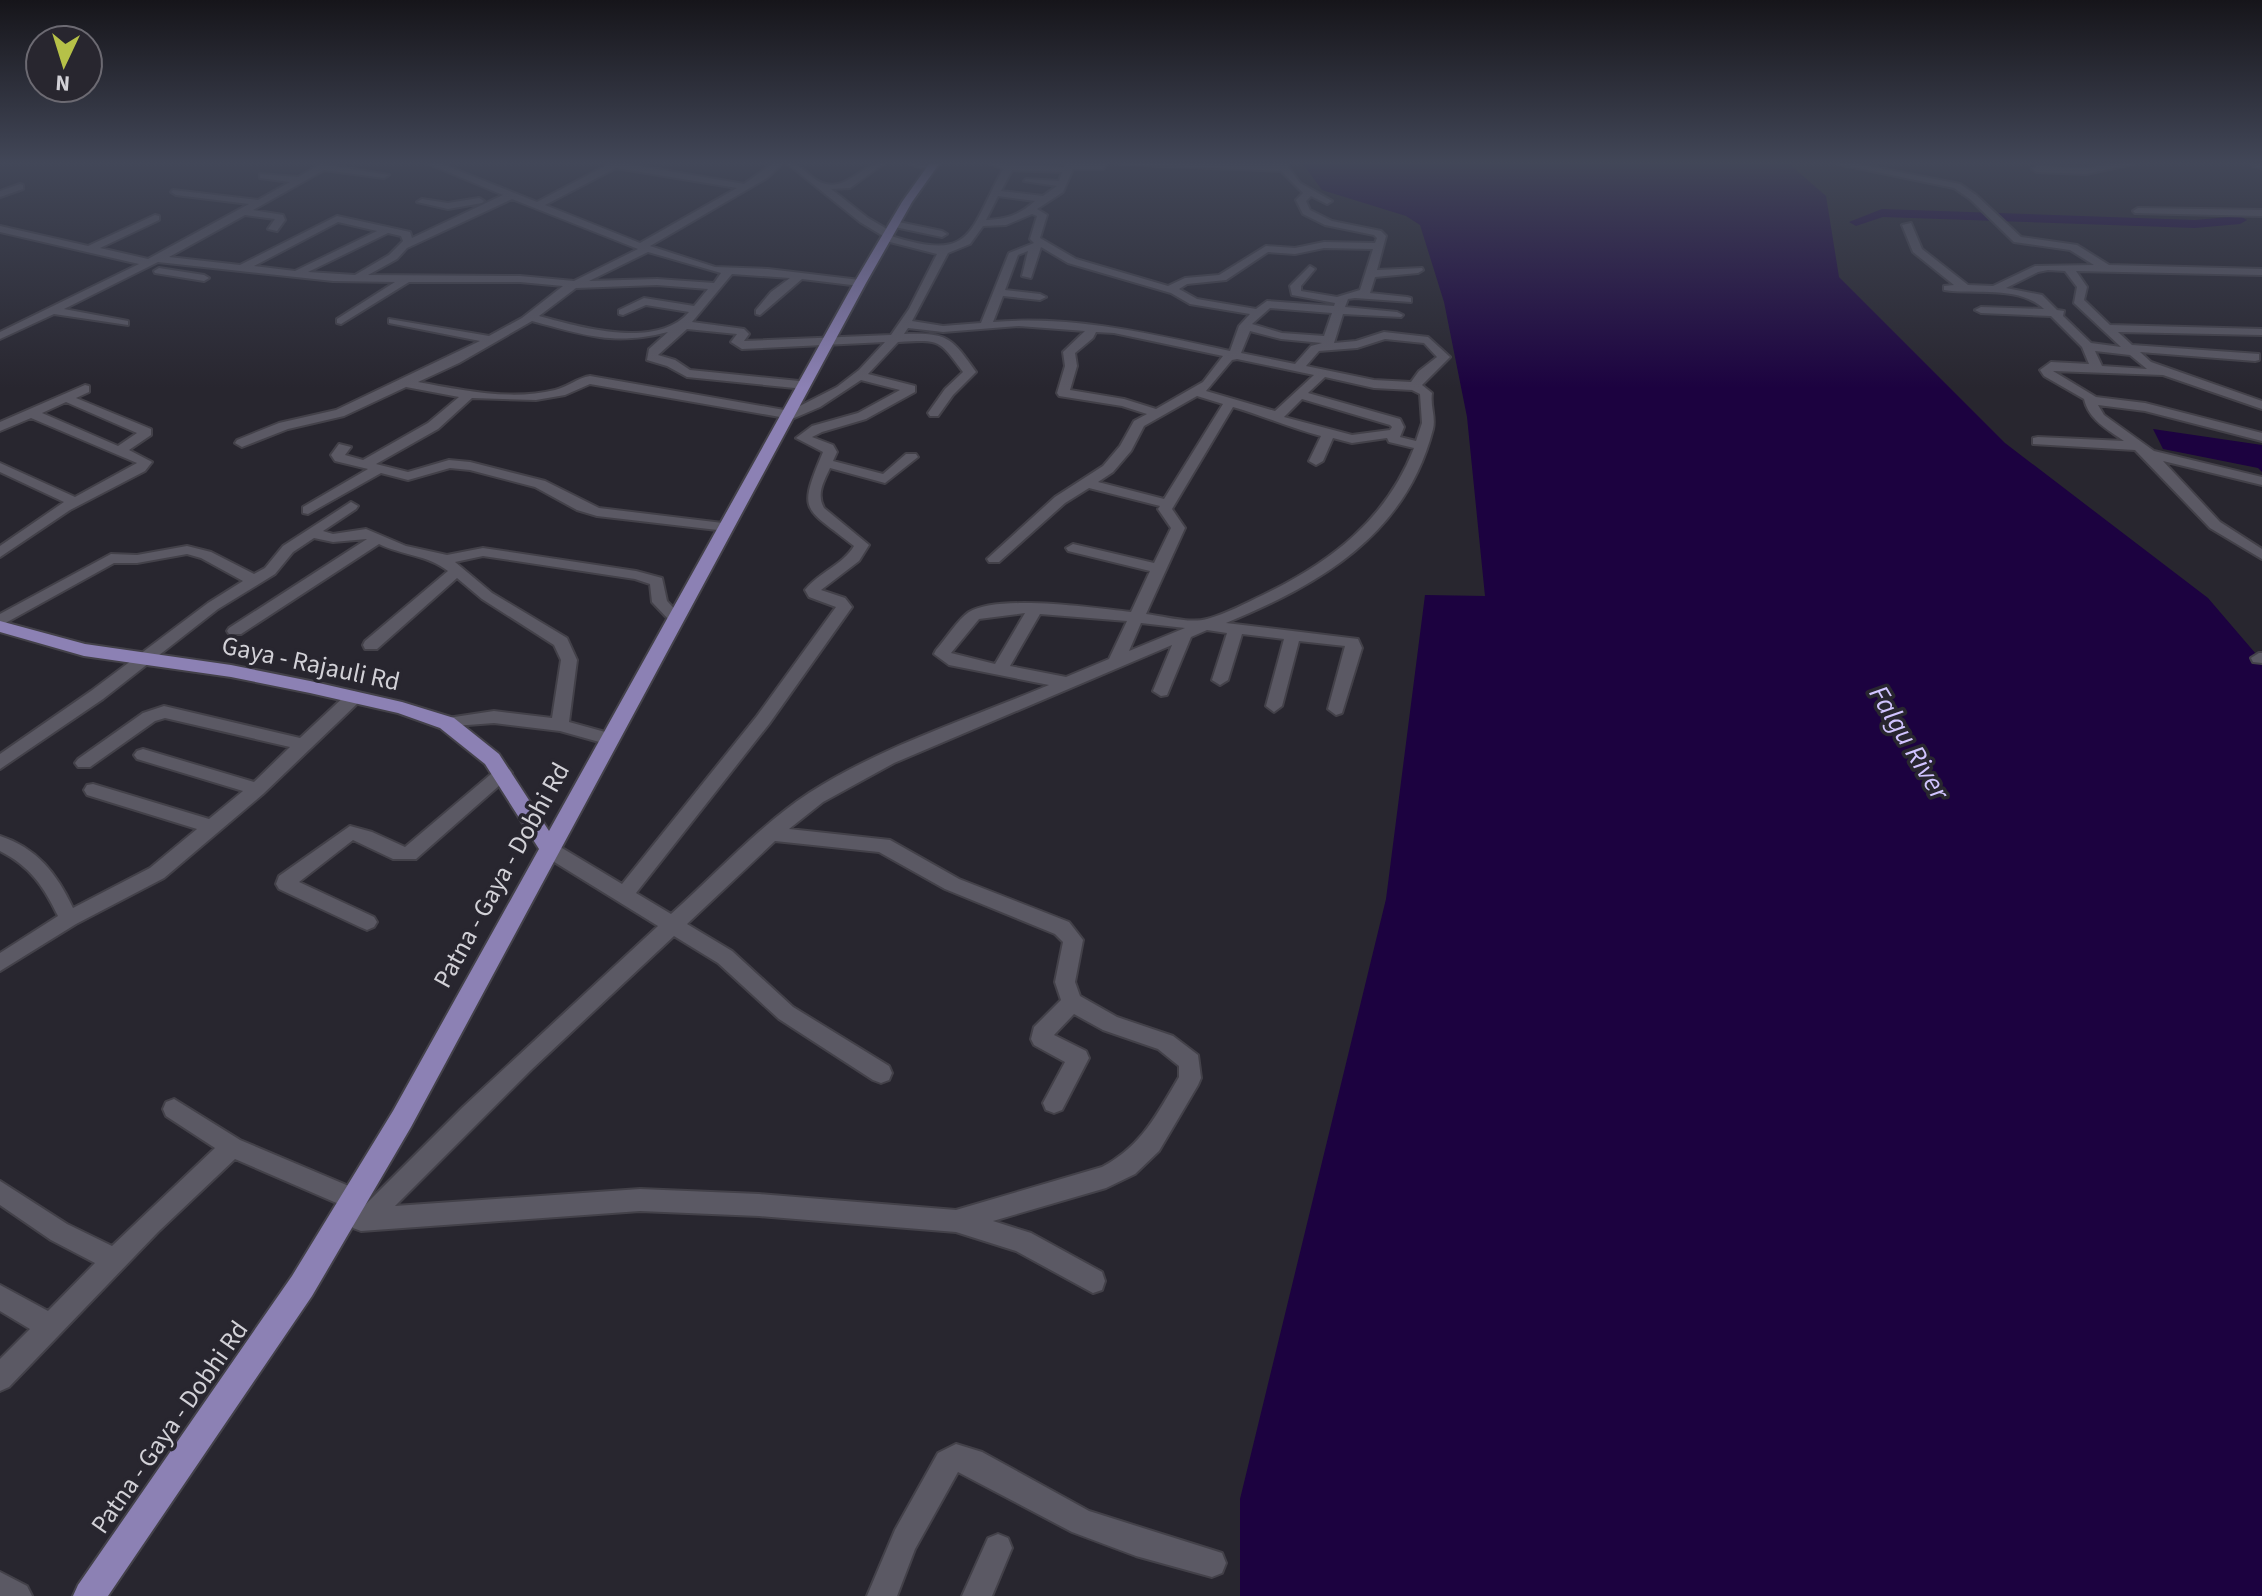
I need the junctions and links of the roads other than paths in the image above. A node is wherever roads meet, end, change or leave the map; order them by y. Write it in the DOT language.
graph roads {
  1 [pos="40,238"];
  2 [pos="112,238"];
  3 [pos="195,238"];
  4 [pos="299,238"];
  5 [pos="369,238"];
  6 [pos="409,238"];
  7 [pos="419,238"];
  8 [pos="618,238"];
  9 [pos="659,238"];
  10 [pos="885,238"];
  11 [pos="900,238"];
  12 [pos="969,238"];
  13 [pos="1035,238"];
  14 [pos="1380,238"];
  15 [pos="1912,238"];
  16 [pos="2018,240"];
  17 [pos="1038,244"];
  18 [pos="404,246"];
  19 [pos="1380,246"];
  20 [pos="642,248"];
  21 [pos="88,250"];
  22 [pos="943,253"];
  23 [pos="150,263"];
  24 [pos="2041,265"];
  25 [pos="2068,267"];
  26 [pos="2106,268"];
  27 [pos="240,269"];
  28 [pos="1310,269"];
  29 [pos="1418,270"];
  30 [pos="729,271"];
  31 [pos="2261,273"];
  32 [pos="296,274"];
  33 [pos="1370,274"];
  34 [pos="1027,276"];
  35 [pos="798,277"];
  36 [pos="204,278"];
  37 [pos="350,279"];
  38 [pos="406,279"];
  39 [pos="860,283"];
  40 [pos="575,284"];
  41 [pos="716,286"];
  42 [pos="1948,288"];
  43 [pos="1170,289"];
  44 [pos="1966,289"];
  45 [pos="1995,289"];
  46 [pos="998,292"];
  47 [pos="1358,296"];
  48 [pos="1040,297"];
  49 [pos="2038,297"];
  50 [pos="1407,300"];
  51 [pos="2065,300"];
  52 [pos="1340,306"];
  53 [pos="53,310"];
  54 [pos="697,310"];
  55 [pos="1981,310"];
  56 [pos="623,312"];
  57 [pos="760,312"];
  58 [pos="1256,312"];
  59 [pos="1355,312"];
  60 [pos="2055,313"];
  61 [pos="2091,314"];
  62 [pos="1397,315"];
  63 [pos="530,317"];
  64 [pos="341,321"];
  65 [pos="393,321"];
  66 [pos="124,323"];
  67 [pos="905,324"];
  68 [pos="986,324"];
  69 [pos="684,325"];
  70 [pos="1245,326"];
  71 [pos="1092,328"];
  72 [pos="2107,328"];
  73 [pos="2262,332"];
  74 [pos="0,336"];
  75 [pos="897,338"];
  76 [pos="491,340"];
  77 [pos="828,343"];
  78 [pos="1328,343"];
  79 [pos="2087,346"];
  80 [pos="2129,350"];
  81 [pos="1231,357"];
  82 [pos="2255,357"];
  83 [pos="1298,368"];
  84 [pos="2097,368"];
  85 [pos="1324,372"];
  86 [pos="2165,373"];
  87 [pos="860,376"];
  88 [pos="405,383"];
  89 [pos="805,385"];
  90 [pos="1415,386"];
  91 [pos="85,389"];
  92 [pos="1196,392"];
  93 [pos="1300,395"];
  94 [pos="467,396"];
  95 [pos="66,398"];
  96 [pos="2092,400"];
  97 [pos="1230,402"];
  98 [pos="2262,405"];
  99 [pos="31,413"];
  100 [pos="934,413"];
  101 [pos="1160,414"];
  102 [pos="786,416"];
  103 [pos="1276,417"];
  104 [pos="0,427"];
  105 [pos="1329,433"];
  106 [pos="1395,433"];
  107 [pos="2262,437"];
  108 [pos="2038,441"];
  109 [pos="242,443"];
  110 [pos="1421,446"];
  111 [pos="344,447"];
  112 [pos="2144,450"];
  113 [pos="119,451"];
  114 [pos="911,457"];
  115 [pos="1316,461"];
  116 [pos="826,463"];
  117 [pos="0,467"];
  118 [pos="372,467"];
  119 [pos="2262,481"];
  120 [pos="1087,483"];
  121 [pos="75,502"];
  122 [pos="1168,504"];
  123 [pos="351,506"];
  124 [pos="308,510"];
  125 [pos="726,527"];
  126 [pos="311,533"];
  127 [pos="377,539"];
  128 [pos="1073,548"];
  129 [pos="0,553"];
  130 [pos="2262,555"];
  131 [pos="994,559"];
  132 [pos="444,560"];
  133 [pos="1159,569"];
  134 [pos="457,571"];
  135 [pos="255,581"];
  136 [pos="1035,609"];
  137 [pos="1136,617"];
  138 [pos="675,618"];
  139 [pos="1208,625"];
  140 [pos="1236,628"];
  141 [pos="3,629"];
  142 [pos="235,631"];
  143 [pos="1184,634"];
  144 [pos="1293,635"];
  145 [pos="371,645"];
  146 [pos="143,659"];
  147 [pos="1115,663"];
  148 [pos="1000,669"];
  149 [pos="1220,680"];
  150 [pos="1068,683"];
  151 [pos="1161,691"];
  152 [pos="354,697"];
  153 [pos="1274,706"];
  154 [pos="1336,709"];
  155 [pos="447,723"];
  156 [pos="560,725"];
  157 [pos="610,739"];
  158 [pos="305,745"];
  159 [pos="143,755"];
  160 [pos="0,763"];
  161 [pos="84,763"];
  162 [pos="503,773"];
  163 [pos="257,789"];
  164 [pos="93,790"];
  165 [pos="213,827"];
  166 [pos="772,834"];
  167 [pos="0,843"];
  168 [pos="550,850"];
  169 [pos="624,895"];
  170 [pos="69,919"];
  171 [pos="367,922"];
  172 [pos="673,926"];
  173 [pos="0,963"];
  174 [pos="1072,1002"];
  175 [pos="881,1073"];
  176 [pos="1054,1103"];
  177 [pos="174,1109"];
  178 [pos="232,1147"];
  179 [pos="0,1192"];
  180 [pos="361,1209"];
  181 [pos="956,1221"];
  182 [pos="115,1260"];
  183 [pos="1093,1281"];
  184 [pos="0,1297"];
  185 [pos="52,1327"];
  186 [pos="0,1378"];
  187 [pos="998,1548"];
  188 [pos="1212,1563"];
  189 [pos="0,1586"];
  190 [pos="17,1596"];
  191 [pos="89,1596"];
  192 [pos="882,1596"];
  193 [pos="977,1596"];
  1 -- 21 [label="street"];
  2 -- 21 [label="street"];
  3 -- 23 [label="street"];
  4 -- 27 [label="street"];
  5 -- 32 [label="street"];
  6 -- 18 [label="street"];
  7 -- 18 [label="street"];
  8 -- 20 [label="street"];
  9 -- 20 [label="street"];
  10 -- 39 [label="main road, Patna - Gaya - Dobhi Rd"];
  11 -- 22 [label="street"];
  12 -- 22 [label="street"];
  13 -- 17 [label="street"];
  14 -- 19 [label="street"];
  15 -- 44 [label="street"];
  16 -- 24 [label="street"];
  16 -- 26 [label="street"];
  17 -- 34 [label="street"];
  17 -- 43 [label="street"];
  17 -- 46 [label="street"];
  18 -- 37 [label="street"];
  19 -- 33 [label="street"];
  19 -- 43 [label="street"];
  20 -- 30 [label="street"];
  20 -- 40 [label="street"];
  21 -- 23 [label="street"];
  22 -- 67 [label="street"];
  23 -- 27 [label="street"];
  23 -- 36 [label="street"];
  23 -- 53 [label="street"];
  25 -- 26 [label="street"];
  25 -- 45 [label="street"];
  25 -- 51 [label="street"];
  26 -- 31 [label="street"];
  27 -- 32 [label="street"];
  28 -- 52 [label="street"];
  29 -- 33 [label="street"];
  30 -- 35 [label="street"];
  30 -- 41 [label="street"];
  32 -- 37 [label="street"];
  33 -- 47 [label="street"];
  35 -- 39 [label="street"];
  35 -- 57 [label="street"];
  37 -- 38 [label="street"];
  38 -- 40 [label="street"];
  38 -- 64 [label="street"];
  39 -- 77 [label="main road, Patna - Gaya - Dobhi Rd"];
  40 -- 41 [label="street"];
  40 -- 63 [label="street"];
  41 -- 54 [label="street"];
  42 -- 44 [label="street"];
  43 -- 58 [label="street"];
  44 -- 45 [label="street"];
  45 -- 49 [label="street"];
  46 -- 48 [label="street"];
  46 -- 68 [label="street"];
  47 -- 50 [label="street"];
  47 -- 52 [label="street"];
  47 -- 59 [label="street"];
  49 -- 51 [label="street"];
  49 -- 60 [label="street"];
  51 -- 61 [label="street"];
  52 -- 58 [label="street"];
  52 -- 59 [label="street"];
  52 -- 78 [label="street"];
  53 -- 66 [label="street"];
  53 -- 74 [label="street"];
  54 -- 56 [label="street"];
  54 -- 69 [label="street"];
  55 -- 60 [label="street"];
  58 -- 70 [label="street"];
  59 -- 62 [label="street"];
  60 -- 61 [label="street"];
  60 -- 79 [label="street"];
  61 -- 72 [label="street"];
  63 -- 69 [label="street"];
  63 -- 76 [label="street"];
  65 -- 76 [label="street"];
  67 -- 68 [label="street"];
  67 -- 75 [label="street"];
  68 -- 71 [label="street"];
  69 -- 77 [label="street"];
  69 -- 89 [label="street"];
  70 -- 78 [label="street"];
  70 -- 81 [label="street"];
  71 -- 81 [label="street"];
  71 -- 101 [label="street"];
  72 -- 73 [label="street"];
  72 -- 80 [label="street"];
  75 -- 77 [label="street"];
  75 -- 87 [label="street"];
  75 -- 100 [label="street"];
  76 -- 88 [label="street"];
  77 -- 89 [label="main road, Patna - Gaya - Dobhi Rd"];
  78 -- 83 [label="street"];
  78 -- 90 [label="street"];
  79 -- 80 [label="street"];
  79 -- 84 [label="street"];
  80 -- 82 [label="street"];
  80 -- 86 [label="street"];
  81 -- 83 [label="street"];
  81 -- 92 [label="street"];
  83 -- 85 [label="street"];
  84 -- 86 [label="street"];
  84 -- 96 [label="street"];
  85 -- 90 [label="street"];
  85 -- 93 [label="street"];
  86 -- 98 [label="street"];
  87 -- 102 [label="street"];
  87 -- 116 [label="street"];
  88 -- 94 [label="street"];
  88 -- 109 [label="street"];
  89 -- 102 [label="main road, Patna - Gaya - Dobhi Rd"];
  90 -- 110 [label="street"];
  91 -- 95 [label="street"];
  92 -- 97 [label="street"];
  92 -- 101 [label="street"];
  93 -- 103 [label="street"];
  93 -- 106 [label="street"];
  94 -- 102 [label="street"];
  94 -- 118 [label="street"];
  95 -- 99 [label="street"];
  95 -- 113 [label="street"];
  96 -- 107 [label="street"];
  96 -- 112 [label="street"];
  97 -- 103 [label="street"];
  97 -- 122 [label="street"];
  99 -- 104 [label="street"];
  99 -- 113 [label="street"];
  101 -- 120 [label="street"];
  102 -- 125 [label="main road, Patna - Gaya - Dobhi Rd"];
  103 -- 105 [label="street"];
  105 -- 106 [label="street"];
  105 -- 115 [label="street"];
  106 -- 110 [label="street"];
  108 -- 112 [label="street"];
  110 -- 139 [label="street"];
  111 -- 118 [label="street"];
  112 -- 119 [label="street"];
  112 -- 130 [label="street"];
  113 -- 121 [label="street"];
  114 -- 116 [label="street"];
  116 -- 169 [label="street"];
  117 -- 121 [label="street"];
  118 -- 124 [label="street"];
  118 -- 125 [label="street"];
  120 -- 122 [label="street"];
  120 -- 131 [label="street"];
  121 -- 129 [label="street"];
  122 -- 133 [label="street"];
  123 -- 126 [label="street"];
  125 -- 138 [label="main road, Patna - Gaya - Dobhi Rd"];
  126 -- 127 [label="street"];
  126 -- 135 [label="street"];
  127 -- 132 [label="street"];
  127 -- 142 [label="street"];
  128 -- 133 [label="street"];
  132 -- 134 [label="street"];
  132 -- 138 [label="street"];
  133 -- 137 [label="street"];
  134 -- 145 [label="street"];
  134 -- 156 [label="street"];
  135 -- 141 [label="street"];
  135 -- 146 [label="street"];
  136 -- 137 [label="street"];
  136 -- 148 [label="street"];
  136 -- 148 [label="street"];
  137 -- 139 [label="street"];
  137 -- 147 [label="street"];
  138 -- 157 [label="main road, Patna - Gaya - Dobhi Rd"];
  139 -- 140 [label="street"];
  139 -- 143 [label="street"];
  140 -- 144 [label="street"];
  140 -- 149 [label="street"];
  141 -- 146 [label="main road, Gaya - Rajauli Rd"];
  143 -- 147 [label="street"];
  143 -- 151 [label="street"];
  144 -- 153 [label="street"];
  144 -- 154 [label="street"];
  146 -- 152 [label="main road, Gaya - Rajauli Rd"];
  146 -- 160 [label="street"];
  147 -- 150 [label="street"];
  148 -- 150 [label="street"];
  150 -- 166 [label="street"];
  152 -- 155 [label="main road, Gaya - Rajauli Rd"];
  152 -- 158 [label="street"];
  155 -- 156 [label="street"];
  155 -- 162 [label="main road, Gaya - Rajauli Rd"];
  156 -- 157 [label="street"];
  157 -- 168 [label="main road, Patna - Gaya - Dobhi Rd"];
  158 -- 161 [label="street"];
  158 -- 163 [label="street"];
  159 -- 163 [label="street"];
  162 -- 168 [label="main road, Gaya - Rajauli Rd"];
  162 -- 171 [label="street"];
  163 -- 165 [label="street"];
  164 -- 165 [label="street"];
  165 -- 170 [label="street"];
  166 -- 172 [label="street"];
  166 -- 174 [label="street"];
  167 -- 170 [label="street"];
  168 -- 169 [label="street"];
  168 -- 180 [label="main road, Patna - Gaya - Dobhi Rd"];
  169 -- 172 [label="street"];
  170 -- 173 [label="street"];
  172 -- 175 [label="street"];
  172 -- 180 [label="street"];
  174 -- 176 [label="street"];
  174 -- 181 [label="street"];
  177 -- 178 [label="street"];
  178 -- 180 [label="street"];
  178 -- 182 [label="street"];
  179 -- 182 [label="street"];
  180 -- 181 [label="street"];
  180 -- 191 [label="main road, Patna - Gaya - Dobhi Rd"];
  181 -- 183 [label="street"];
  182 -- 185 [label="street"];
  184 -- 185 [label="street"];
  185 -- 186 [label="street"];
  187 -- 193 [label="street"];
  188 -- 192 [label="street"];
  189 -- 190 [label="street"];
}
